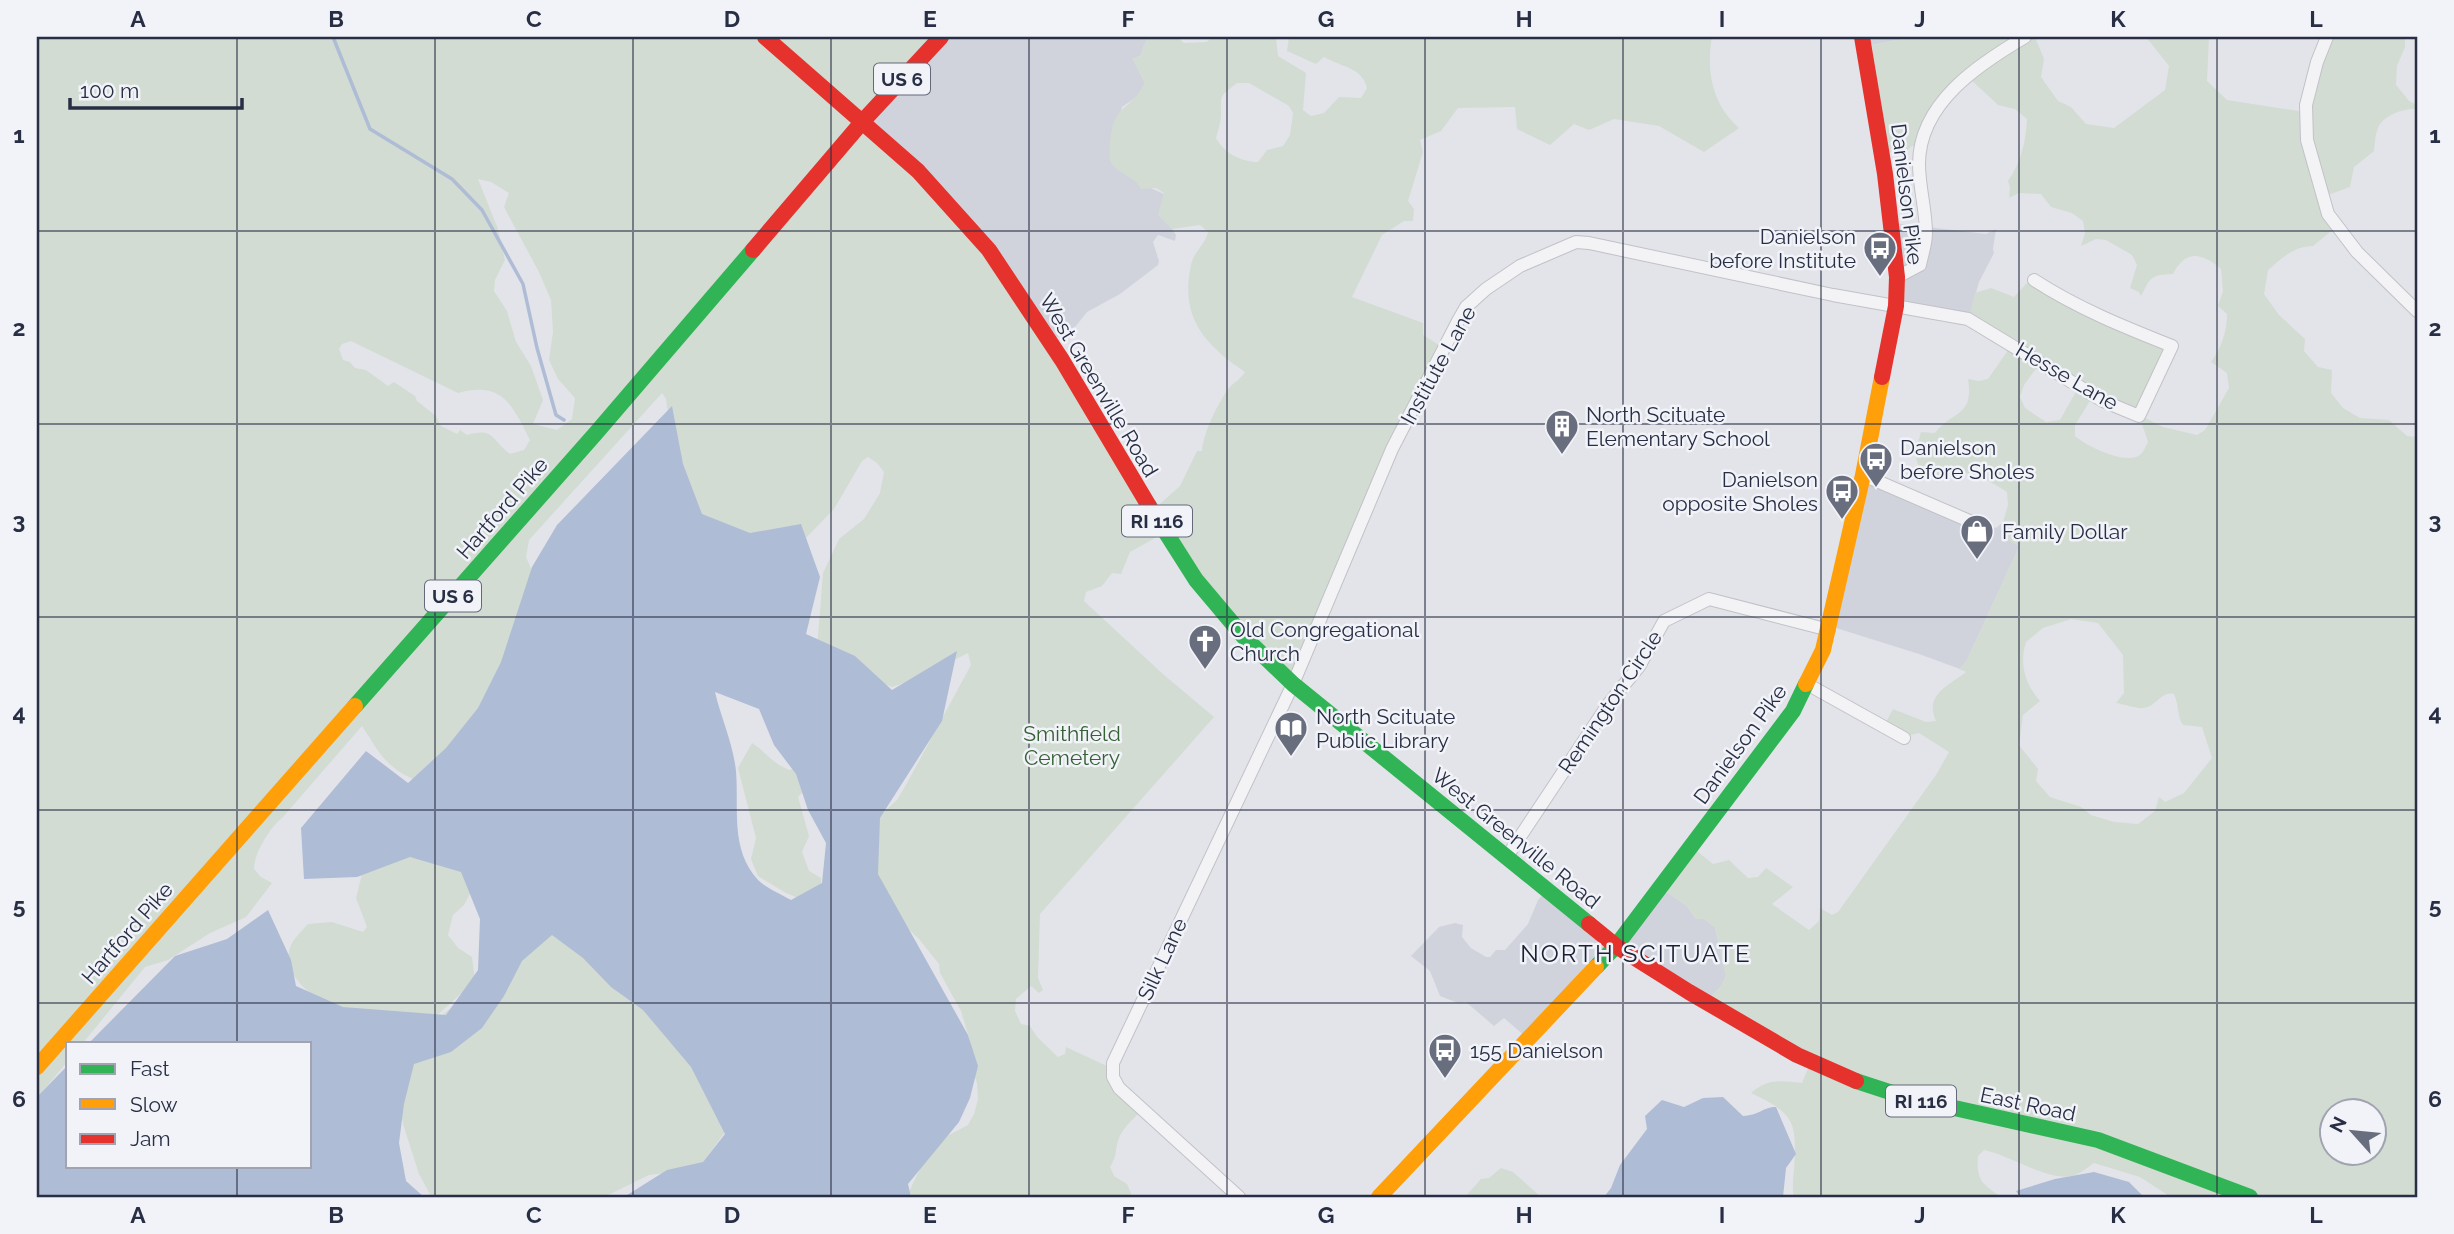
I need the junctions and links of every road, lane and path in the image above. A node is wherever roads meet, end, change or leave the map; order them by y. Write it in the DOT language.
graph roads {
  1 [pos="765,37"];
  2 [pos="941,37"];
  3 [pos="1862,37"];
  4 [pos="2025,37"];
  5 [pos="2327,37"];
  6 [pos="863,121"];
  7 [pos="1897,277"];
  8 [pos="2034,280"];
  9 [pos="1896,306"];
  10 [pos="2417,311"];
  11 [pos="1863,475"];
  12 [pos="1973,523"];
  13 [pos="1829,630"];
  14 [pos="1293,684"];
  15 [pos="1807,684"];
  16 [pos="1904,738"];
  17 [pos="1506,858"];
  18 [pos="1616,946"];
  19 [pos="37,1067"];
  20 [pos="1239,1197"];
  21 [pos="1380,1197"];
  22 [pos="2250,1197"];
  1 -- 6 [label="main road, West Greenville Road / RI 116"];
  2 -- 6 [label="main road, Hartford Pike / US 6"];
  3 -- 7 [label="main road, Danielson Pike"];
  4 -- 7 [label="street"];
  5 -- 10 [label="street"];
  6 -- 14 [label="main road, West Greenville Road / RI 116"];
  6 -- 19 [label="main road, Hartford Pike / US 6"];
  7 -- 9 [label="main road, Danielson Pike"];
  8 -- 9 [label="street, Hesse Lane"];
  9 -- 11 [label="main road, Danielson Pike"];
  9 -- 14 [label="street, Institute Lane"];
  11 -- 12 [label="street"];
  11 -- 13 [label="main road, Danielson Pike"];
  13 -- 15 [label="main road, Danielson Pike"];
  13 -- 17 [label="street, Remington Circle"];
  14 -- 17 [label="main road, West Greenville Road / RI 116"];
  14 -- 20 [label="street, Silk Lane"];
  15 -- 16 [label="street"];
  15 -- 18 [label="main road, Danielson Pike"];
  17 -- 18 [label="main road, West Greenville Road / RI 116"];
  18 -- 21 [label="main road, Danielson Pike"];
  18 -- 22 [label="main road, East Road / RI 116"];
}
